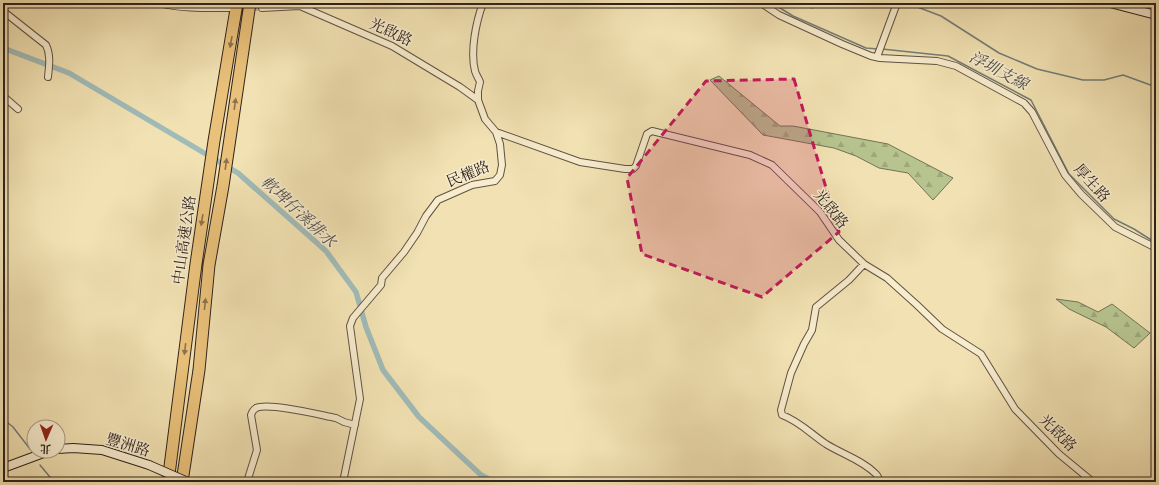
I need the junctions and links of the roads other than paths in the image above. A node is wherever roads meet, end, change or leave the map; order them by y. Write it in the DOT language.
graph roads {
  1 [pos="159,3"];
  2 [pos="250,3"];
  3 [pos="483,3"];
  4 [pos="761,3"];
  5 [pos="897,3"];
  6 [pos="1110,3"];
  7 [pos="235,6"];
  8 [pos="262,8"];
  9 [pos="3,11"];
  10 [pos="1156,15"];
  11 [pos="879,52"];
  12 [pos="48,77"];
  13 [pos="3,96"];
  14 [pos="478,100"];
  15 [pos="18,110"];
  16 [pos="496,132"];
  17 [pos="1156,248"];
  18 [pos="864,264"];
  19 [pos="199,370"];
  20 [pos="181,389"];
  21 [pos="355,425"];
  22 [pos="66,448"];
  23 [pos="28,459"];
  24 [pos="3,468"];
  25 [pos="161,482"];
  26 [pos="168,482"];
  27 [pos="182,482"];
  28 [pos="188,482"];
  29 [pos="247,482"];
  30 [pos="343,482"];
  31 [pos="879,482"];
  32 [pos="1093,482"];
  1 -- 7 [label="street"];
  19 -- 2 [label="highway, 中山高速公路, one-way"];
  3 -- 14 [label="street, 民權路"];
  4 -- 11 [label="street"];
  5 -- 11 [label="street"];
  6 -- 10 [label="street"];
  7 -- 20 [label="highway, 中山高速公路, one-way"];
  8 -- 14 [label="street, 光啟路"];
  9 -- 12 [label="street"];
  11 -- 17 [label="street, 厚生路"];
  13 -- 15 [label="street"];
  14 -- 16 [label="street, 民權路"];
  16 -- 18 [label="street, 光啟路"];
  16 -- 21 [label="street, 民權路"];
  18 -- 31 [label="street"];
  18 -- 32 [label="street, 光啟路"];
  19 -- 27 [label="highway, 中山高速公路"];
  19 -- 28 [label="highway"];
  20 -- 25 [label="highway"];
  20 -- 26 [label="highway, 中山高速公路"];
  21 -- 29 [label="street"];
  21 -- 30 [label="street"];
  22 -- 28 [label="street, 豐洲路, bridge"];
  23 -- 24 [label="street"];
}
